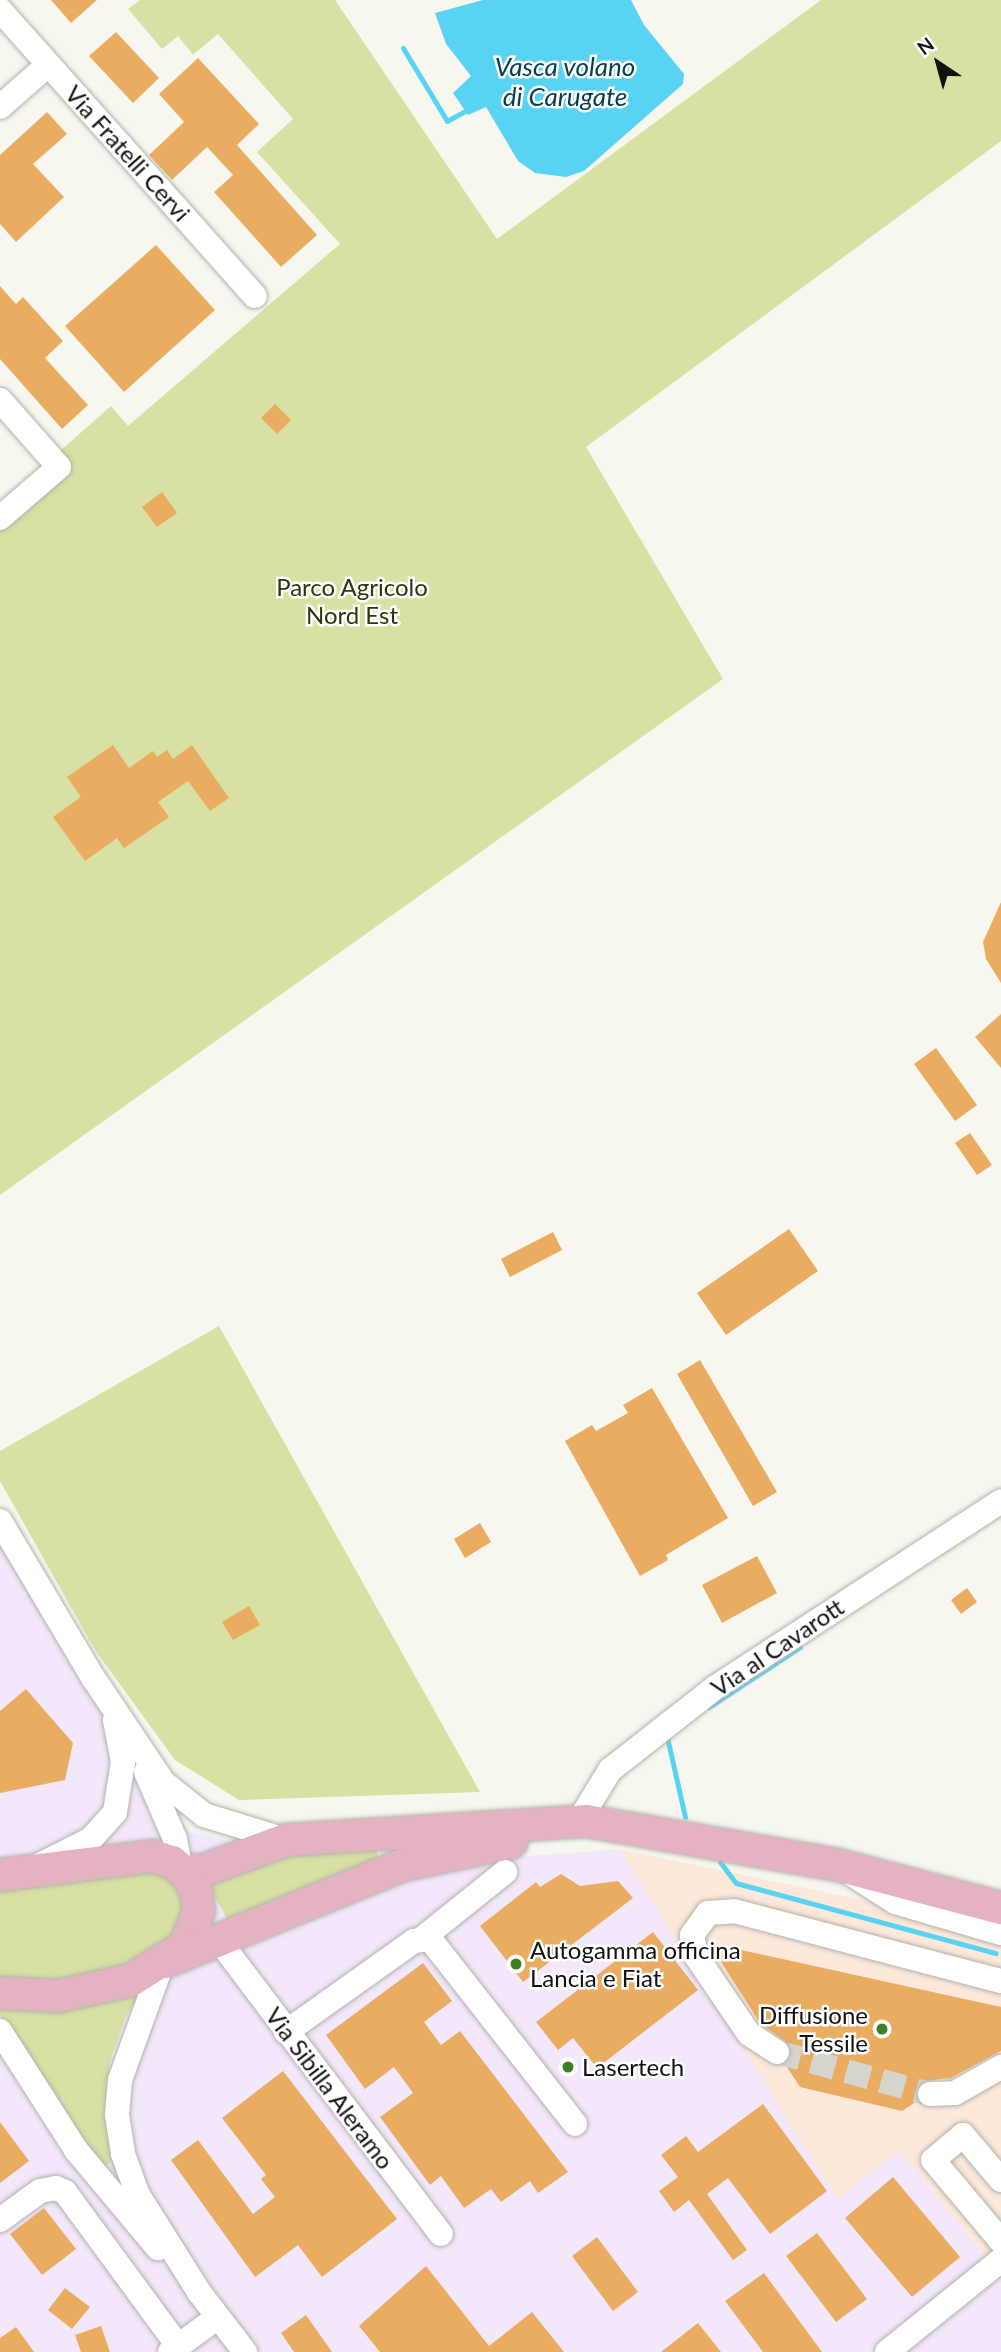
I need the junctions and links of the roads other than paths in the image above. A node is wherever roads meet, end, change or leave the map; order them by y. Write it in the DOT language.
graph roads {
  1 [pos="0,10"];
  2 [pos="48,65"];
  3 [pos="0,107"];
  4 [pos="256,296"];
  5 [pos="0,400"];
  6 [pos="0,518"];
  7 [pos="1001,1501"];
  8 [pos="0,1521"];
  9 [pos="94,1679"];
  10 [pos="126,1727"];
  11 [pos="579,1821"];
  12 [pos="667,1833"];
  13 [pos="286,1840"];
  14 [pos="838,1866"];
  15 [pos="183,1871"];
  16 [pos="505,1872"];
  17 [pos="14,1873"];
  18 [pos="1001,1908"];
  19 [pos="1001,1933"];
  20 [pos="424,1937"];
  21 [pos="220,1942"];
  22 [pos="163,1963"];
  23 [pos="1001,1981"];
  24 [pos="0,1993"];
  25 [pos="0,2031"];
  26 [pos="286,2032"];
  27 [pos="777,2052"];
  28 [pos="1001,2067"];
  29 [pos="930,2094"];
  30 [pos="575,2124"];
  31 [pos="1001,2180"];
  32 [pos="0,2220"];
  33 [pos="441,2234"];
  34 [pos="1001,2241"];
  35 [pos="1001,2260"];
  36 [pos="199,2292"];
  37 [pos="218,2317"];
  38 [pos="174,2349"];
  39 [pos="245,2352"];
  40 [pos="887,2352"];
  1 -- 2 [label="street, Via Fratelli Cervi"];
  2 -- 3 [label="street"];
  2 -- 4 [label="street, Via Fratelli Cervi"];
  5 -- 6 [label="street"];
  7 -- 11 [label="street, Via al Cavarott"];
  8 -- 9 [label="street"];
  9 -- 10 [label="street"];
  9 -- 17 [label="street"];
  10 -- 13 [label="street"];
  10 -- 15 [label="street"];
  11 -- 12 [label="main road"];
  11 -- 13 [label="main road"];
  12 -- 14 [label="main road"];
  12 -- 21 [label="main road"];
  13 -- 15 [label="main road"];
  14 -- 18 [label="main road"];
  14 -- 19 [label="street"];
  15 -- 17 [label="main road"];
  15 -- 22 [label="main road"];
  16 -- 20 [label="street"];
  20 -- 26 [label="street"];
  20 -- 30 [label="street"];
  21 -- 22 [label="main road"];
  21 -- 26 [label="street, Via Sibilla Aleramo"];
  22 -- 24 [label="main road"];
  22 -- 36 [label="street"];
  23 -- 27 [label="street"];
  25 -- 36 [label="street"];
  26 -- 33 [label="street, Via Sibilla Aleramo"];
  28 -- 29 [label="street"];
  31 -- 34 [label="street"];
  32 -- 38 [label="street"];
  35 -- 40 [label="street"];
  36 -- 37 [label="street"];
  37 -- 38 [label="street"];
  37 -- 39 [label="street"];
}
